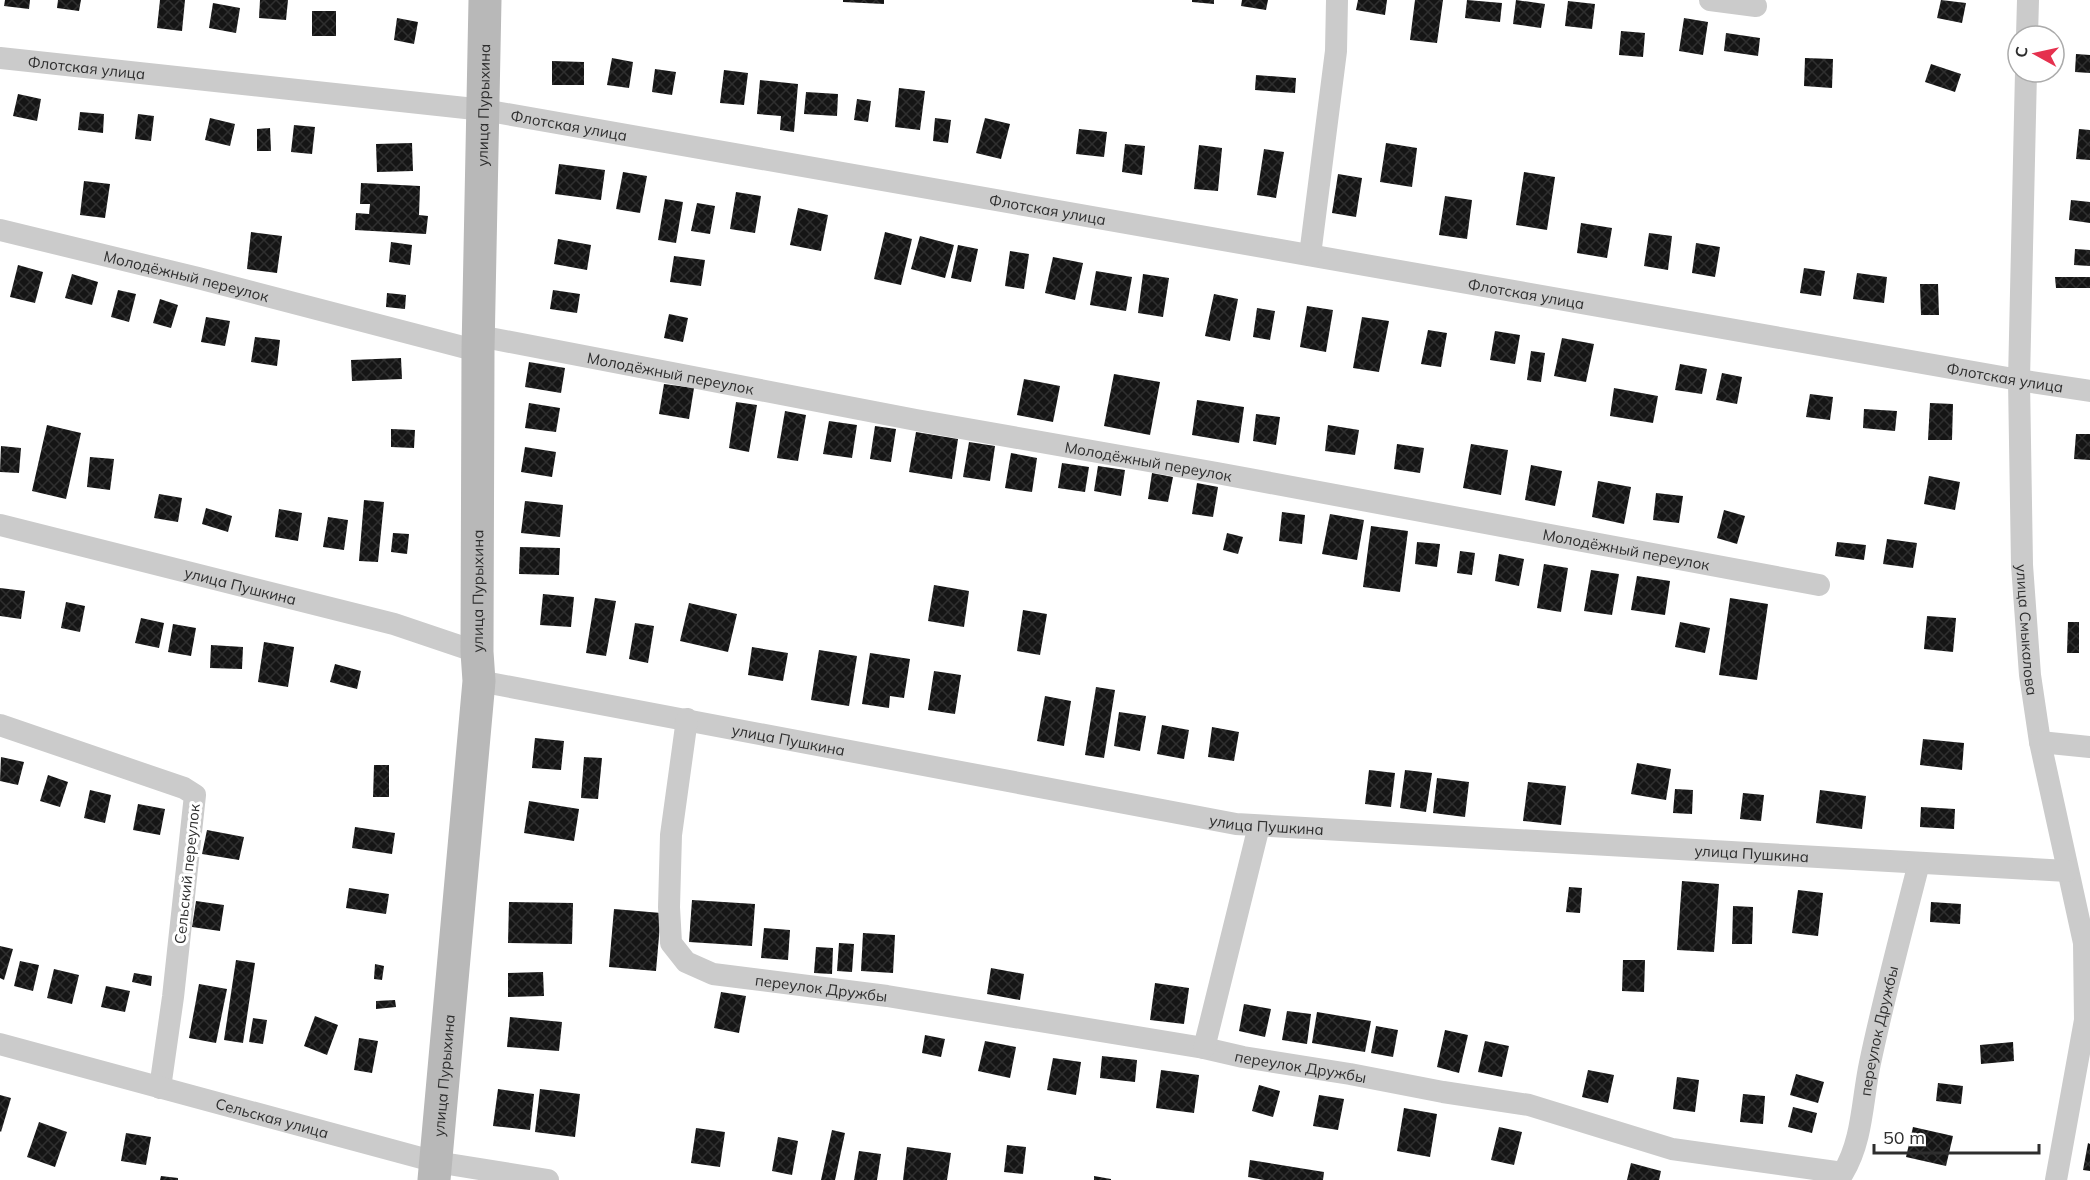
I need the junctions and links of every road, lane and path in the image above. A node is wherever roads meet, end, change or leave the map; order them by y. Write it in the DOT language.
graph roads {
  1 [pos="485,0"];
  2 [pos="1337,0"];
  3 [pos="1710,0"];
  4 [pos="2028,0"];
  5 [pos="1756,6"];
  6 [pos="2027,24"];
  7 [pos="0,58"];
  8 [pos="2026,84"];
  9 [pos="484,110"];
  10 [pos="0,230"];
  11 [pos="1310,255"];
  12 [pos="478,344"];
  13 [pos="2019,380"];
  14 [pos="2090,391"];
  15 [pos="0,525"];
  16 [pos="1819,585"];
  17 [pos="478,666"];
  18 [pos="687,719"];
  19 [pos="0,725"];
  20 [pos="2040,742"];
  21 [pos="2090,747"];
  22 [pos="1259,826"];
  23 [pos="1918,863"];
  24 [pos="2067,871"];
  25 [pos="0,1044"];
  26 [pos="1204,1048"];
  27 [pos="160,1088"];
  28 [pos="435,1171"];
  29 [pos="548,1180"];
  30 [pos="2056,1180"];
  1 -- 9 [label="street, улица Пурыхина"];
  2 -- 11 [label="street"];
  3 -- 5 [label="street"];
  4 -- 6 [label="street"];
  7 -- 9 [label="street, Флотская улица"];
  8 -- 13 [label="street, улица Смыкалова"];
  9 -- 11 [label="street, Флотская улица"];
  9 -- 12 [label="street, улица Пурыхина"];
  10 -- 12 [label="street, Молодёжный переулок"];
  11 -- 13 [label="street, Флотская улица"];
  12 -- 16 [label="street, Молодёжный переулок"];
  12 -- 17 [label="street, улица Пурыхина"];
  13 -- 14 [label="street, Флотская улица"];
  13 -- 20 [label="street, улица Смыкалова"];
  15 -- 17 [label="street, улица Пушкина"];
  17 -- 18 [label="street, улица Пушкина"];
  17 -- 28 [label="street, улица Пурыхина"];
  18 -- 22 [label="street, улица Пушкина"];
  18 -- 26 [label="street, переулок Дружбы"];
  19 -- 27 [label="street, Сельский переулок"];
  20 -- 21 [label="street"];
  20 -- 24 [label="street, улица Смыкалова"];
  22 -- 23 [label="street, улица Пушкина"];
  22 -- 26 [label="street"];
  23 -- 24 [label="street, улица Пушкина"];
  23 -- 26 [label="street, переулок Дружбы"];
  24 -- 30 [label="street, улица Смыкалова"];
  25 -- 27 [label="street, Сельская улица"];
  27 -- 28 [label="street, Сельская улица"];
  28 -- 29 [label="street, Сельская улица"];
}
